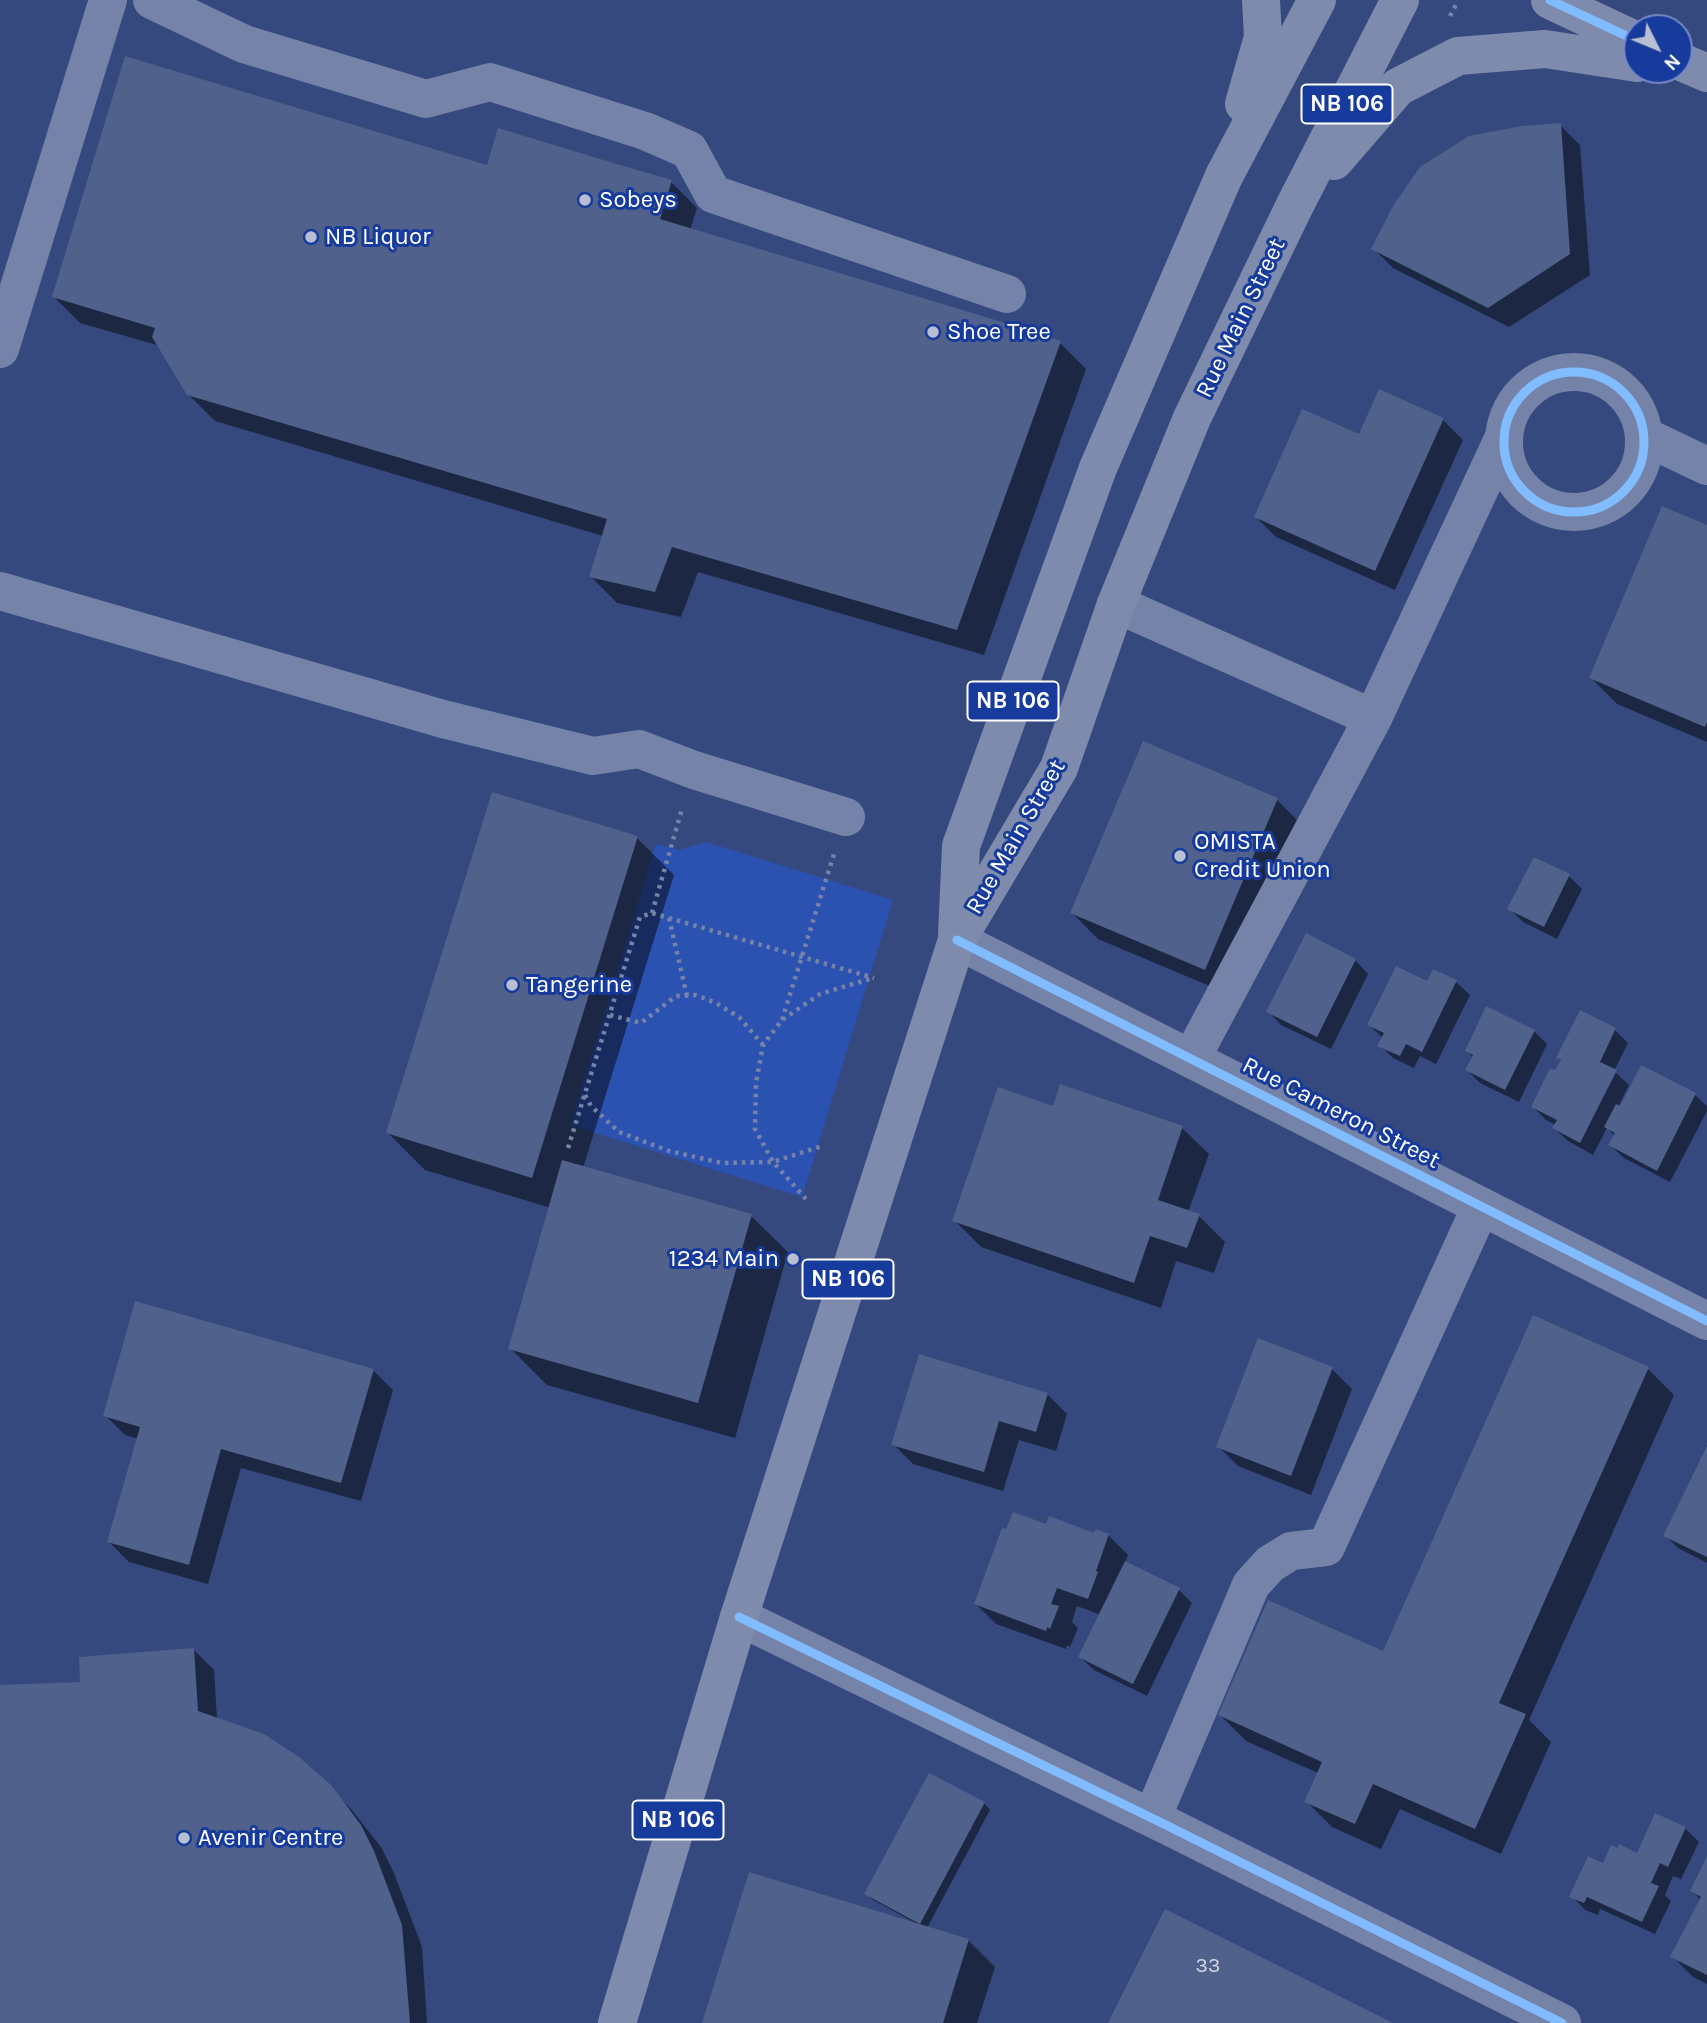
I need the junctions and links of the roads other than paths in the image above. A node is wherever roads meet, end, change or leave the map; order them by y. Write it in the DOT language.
graph roads {
  1 [pos="107,0"];
  2 [pos="152,0"];
  3 [pos="1261,0"];
  4 [pos="1317,0"];
  5 [pos="1400,0"];
  6 [pos="1550,0"];
  7 [pos="1623,34"];
  8 [pos="1623,60"];
  9 [pos="1224,176"];
  10 [pos="1294,207"];
  11 [pos="1007,294"];
  12 [pos="0,349"];
  13 [pos="1644,436"];
  14 [pos="1503,439"];
  15 [pos="1707,466"];
  16 [pos="0,591"];
  17 [pos="1116,604"];
  18 [pos="1373,718"];
  19 [pos="846,817"];
  20 [pos="957,940"];
  21 [pos="1191,1059"];
  22 [pos="1482,1206"];
  23 [pos="1707,1321"];
  24 [pos="739,1617"];
  25 [pos="1152,1818"];
  26 [pos="1546,2019"];
  27 [pos="617,2023"];
  1 -- 12 [label="street"];
  2 -- 11 [label="street"];
  3 -- 9 [label="main road"];
  4 -- 9 [label="main road, Rue Main Street / NB 106"];
  5 -- 10 [label="main road, Rue Main Street / NB 106"];
  6 -- 7 [label="main road"];
  8 -- 10 [label="main road"];
  9 -- 20 [label="main road, Rue Main Street / NB 106"];
  10 -- 17 [label="main road, Rue Main Street / NB 106"];
  13 -- 14 [label="street"];
  13 -- 14 [label="street"];
  13 -- 15 [label="street"];
  14 -- 18 [label="street"];
  16 -- 19 [label="street"];
  17 -- 18 [label="street"];
  17 -- 20 [label="main road, Rue Main Street / NB 106"];
  18 -- 21 [label="street"];
  20 -- 21 [label="street, Rue Cameron Street"];
  20 -- 24 [label="main road, NB 106"];
  21 -- 22 [label="street, Rue Cameron Street"];
  22 -- 23 [label="street, Rue Cameron Street"];
  22 -- 25 [label="street"];
  24 -- 25 [label="street"];
  24 -- 27 [label="main road, NB 106"];
  25 -- 26 [label="street"];
}
